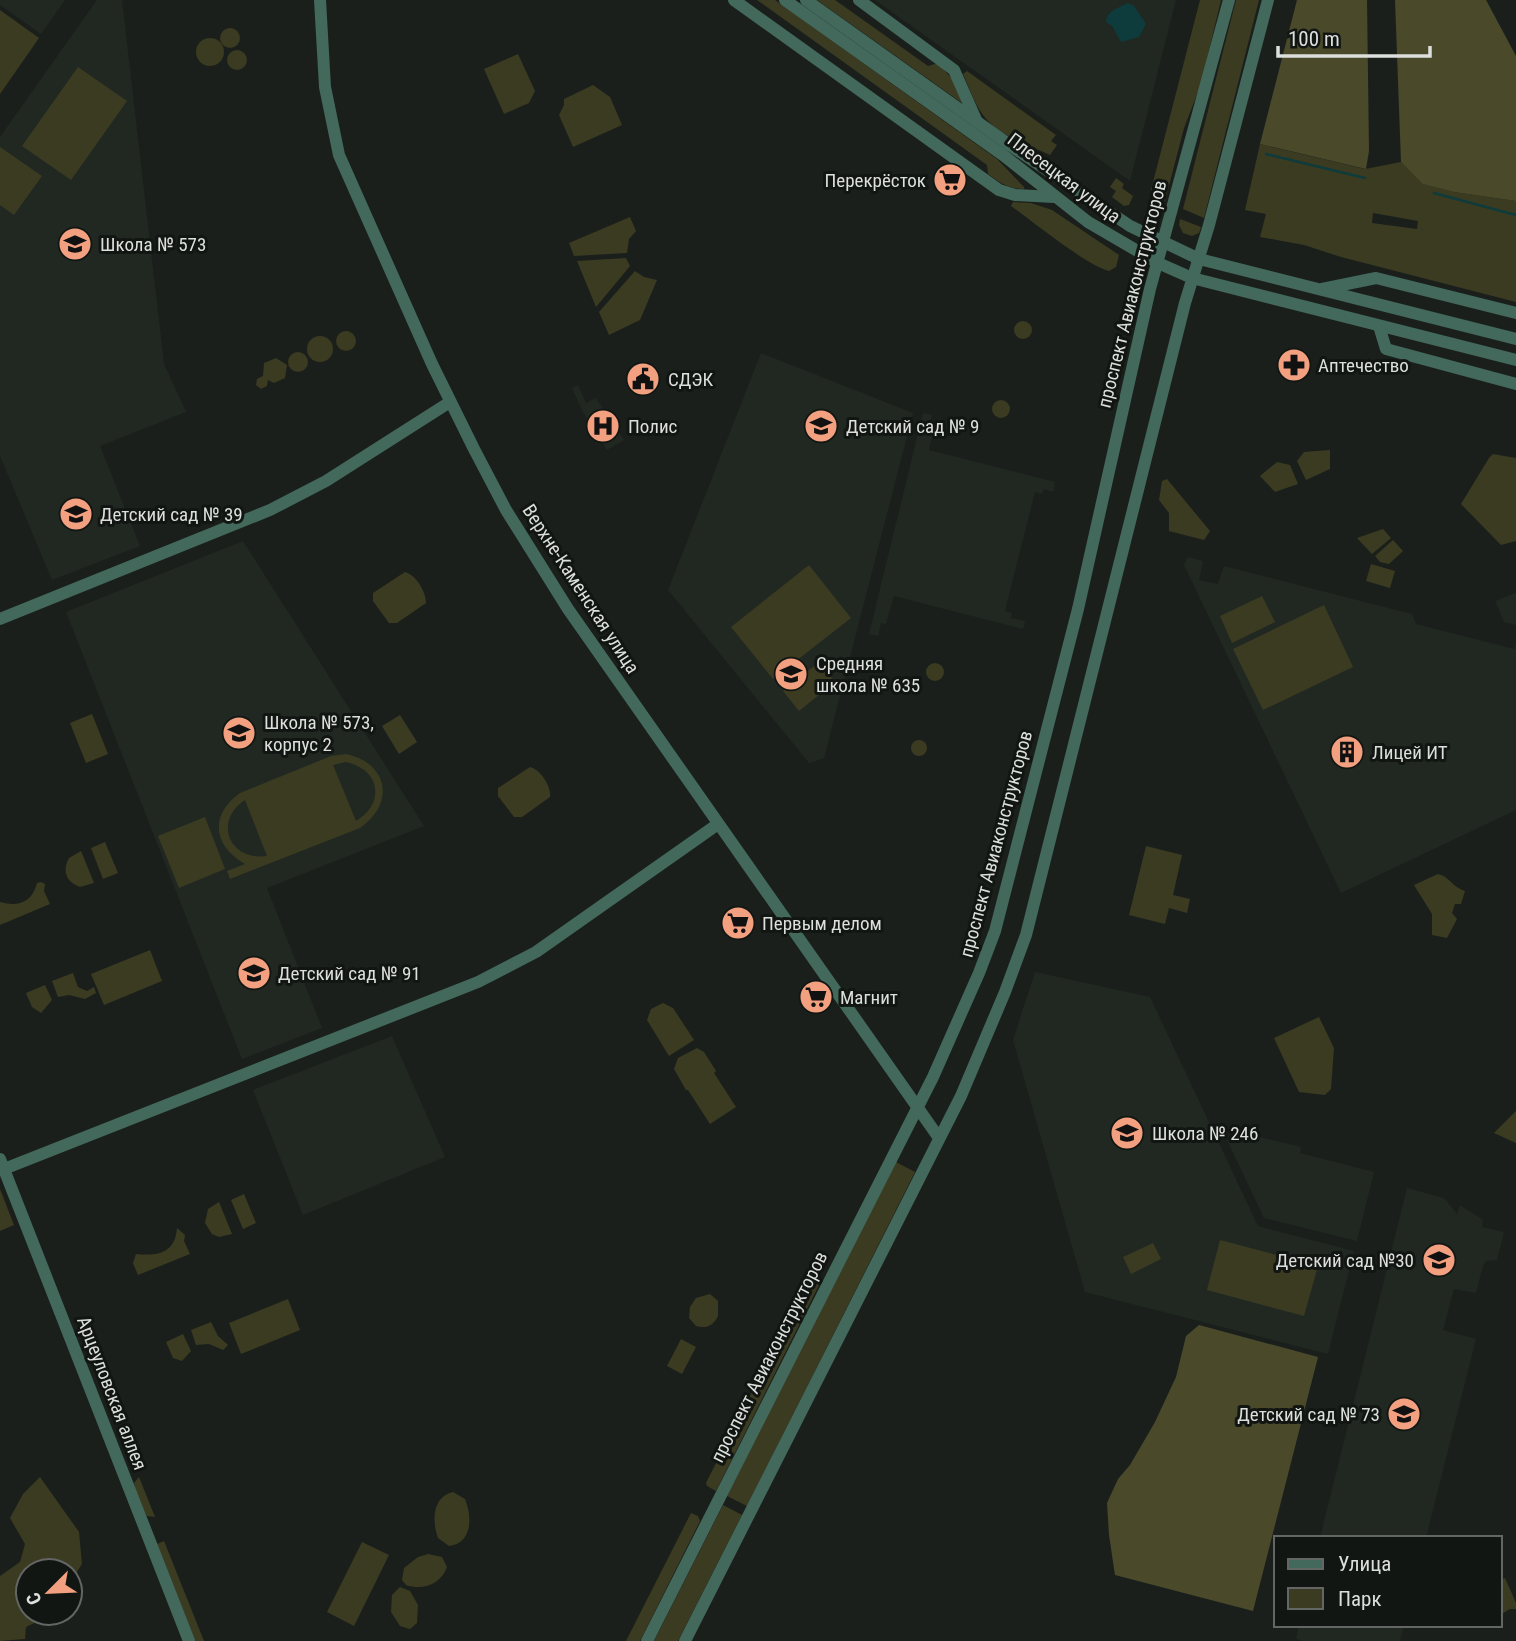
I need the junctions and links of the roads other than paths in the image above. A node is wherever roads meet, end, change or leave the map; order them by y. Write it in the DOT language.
graph roads {
  1 [pos="320,0"];
  2 [pos="734,0"];
  3 [pos="785,0"];
  4 [pos="806,0"];
  5 [pos="859,0"];
  6 [pos="1229,0"];
  7 [pos="1268,0"];
  8 [pos="978,122"];
  9 [pos="1054,197"];
  10 [pos="1163,241"];
  11 [pos="1199,259"];
  12 [pos="1158,263"];
  13 [pos="1192,278"];
  14 [pos="1320,289"];
  15 [pos="1516,313"];
  16 [pos="1379,326"];
  17 [pos="1516,339"];
  18 [pos="1516,360"];
  19 [pos="1516,384"];
  20 [pos="450,401"];
  21 [pos="0,619"];
  22 [pos="718,824"];
  23 [pos="917,1107"];
  24 [pos="939,1138"];
  25 [pos="2,1164"];
  26 [pos="189,1641"];
  27 [pos="647,1641"];
  28 [pos="685,1641"];
  1 -- 20 [label="street, Верхне-Каменская улица"];
  2 -- 9 [label="street"];
  3 -- 9 [label="street, Плесецкая улица"];
  4 -- 8 [label="street, Плесецкая улица"];
  5 -- 8 [label="street"];
  6 -- 10 [label="street, проспект Авиаконструкторов"];
  7 -- 11 [label="street"];
  8 -- 10 [label="street, Плесецкая улица"];
  9 -- 12 [label="street, Плесецкая улица"];
  10 -- 11 [label="street, Плесецкая улица"];
  10 -- 12 [label="street, проспект Авиаконструкторов"];
  11 -- 13 [label="street"];
  11 -- 14 [label="street, Плесецкая улица"];
  12 -- 13 [label="street, Плесецкая улица"];
  12 -- 23 [label="street, проспект Авиаконструкторов"];
  13 -- 16 [label="street, Плесецкая улица"];
  13 -- 24 [label="street"];
  14 -- 15 [label="street"];
  14 -- 17 [label="street, Плесецкая улица"];
  16 -- 18 [label="street, Плесецкая улица"];
  16 -- 19 [label="street"];
  20 -- 21 [label="street"];
  20 -- 22 [label="street, Верхне-Каменская улица"];
  22 -- 23 [label="street, Верхне-Каменская улица"];
  22 -- 25 [label="street"];
  23 -- 24 [label="street, Верхне-Каменская улица"];
  23 -- 27 [label="street, проспект Авиаконструкторов"];
  24 -- 28 [label="street"];
  25 -- 26 [label="street, Арцеуловская аллея"];
}
